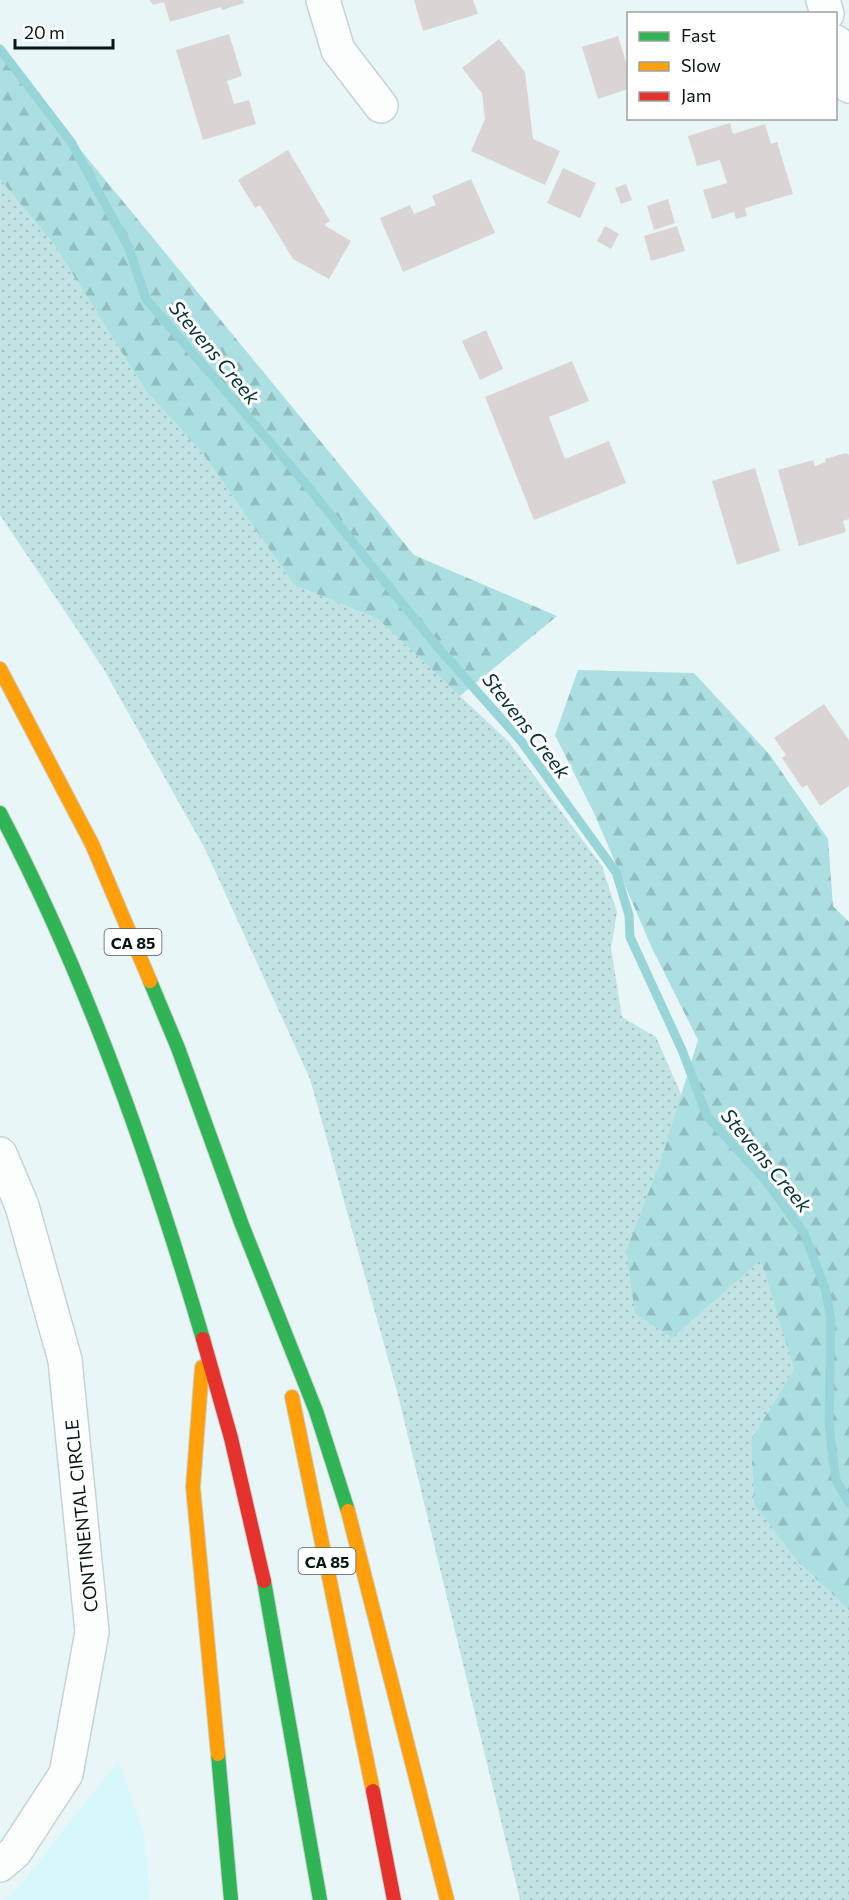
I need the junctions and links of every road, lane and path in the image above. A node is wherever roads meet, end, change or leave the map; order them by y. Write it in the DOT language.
graph roads {
  1 [pos="323,0"];
  2 [pos="837,45"];
  3 [pos="849,86"];
  4 [pos="381,106"];
  5 [pos="0,669"];
  6 [pos="0,813"];
  7 [pos="0,1154"];
  8 [pos="242,1225"];
  9 [pos="205,1338"];
  10 [pos="0,1865"];
  11 [pos="231,1900"];
  12 [pos="320,1900"];
  13 [pos="394,1900"];
  14 [pos="447,1900"];
  1 -- 4 [label="street"];
  2 -- 3 [label="street"];
  5 -- 8 [label="highway, CA 85"];
  6 -- 9 [label="highway"];
  7 -- 10 [label="street, CONTINENTAL CIRCLE"];
  8 -- 13 [label="highway, CA 85"];
  8 -- 14 [label="highway"];
  9 -- 11 [label="highway"];
  9 -- 12 [label="highway"];
}
